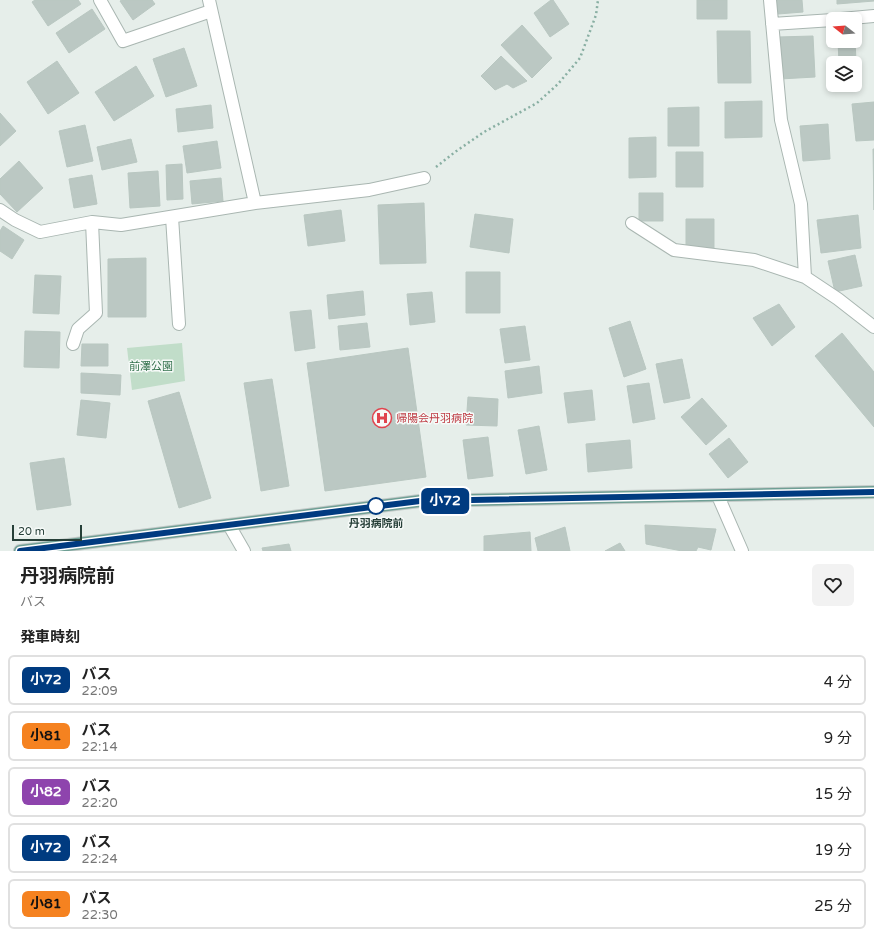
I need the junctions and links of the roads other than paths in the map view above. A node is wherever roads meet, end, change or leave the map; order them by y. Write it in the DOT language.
graph roads {
  1 [pos="100,0"];
  2 [pos="770,0"];
  3 [pos="210,5"];
  4 [pos="874,16"];
  5 [pos="862,17"];
  6 [pos="826,20"];
  7 [pos="772,24"];
  8 [pos="424,178"];
  9 [pos="255,203"];
  10 [pos="0,210"];
  11 [pos="172,217"];
  12 [pos="92,222"];
  13 [pos="632,223"];
  14 [pos="805,277"];
  15 [pos="179,324"];
  16 [pos="874,327"];
  17 [pos="73,344"];
  18 [pos="874,492"];
  19 [pos="718,496"];
  20 [pos="229,525"];
  21 [pos="20,551"];
  22 [pos="244,551"];
  23 [pos="742,551"];
  1 -- 3 [label="street"];
  2 -- 7 [label="street"];
  3 -- 9 [label="street"];
  4 -- 5 [label="street"];
  6 -- 7 [label="street"];
  7 -- 14 [label="street"];
  8 -- 9 [label="street"];
  9 -- 11 [label="street"];
  10 -- 12 [label="street"];
  11 -- 12 [label="street"];
  11 -- 15 [label="street"];
  12 -- 17 [label="street"];
  13 -- 14 [label="street"];
  14 -- 16 [label="street"];
  18 -- 19 [label="main road"];
  19 -- 20 [label="main road"];
  19 -- 23 [label="street"];
  20 -- 21 [label="main road"];
  20 -- 22 [label="street"];
}
